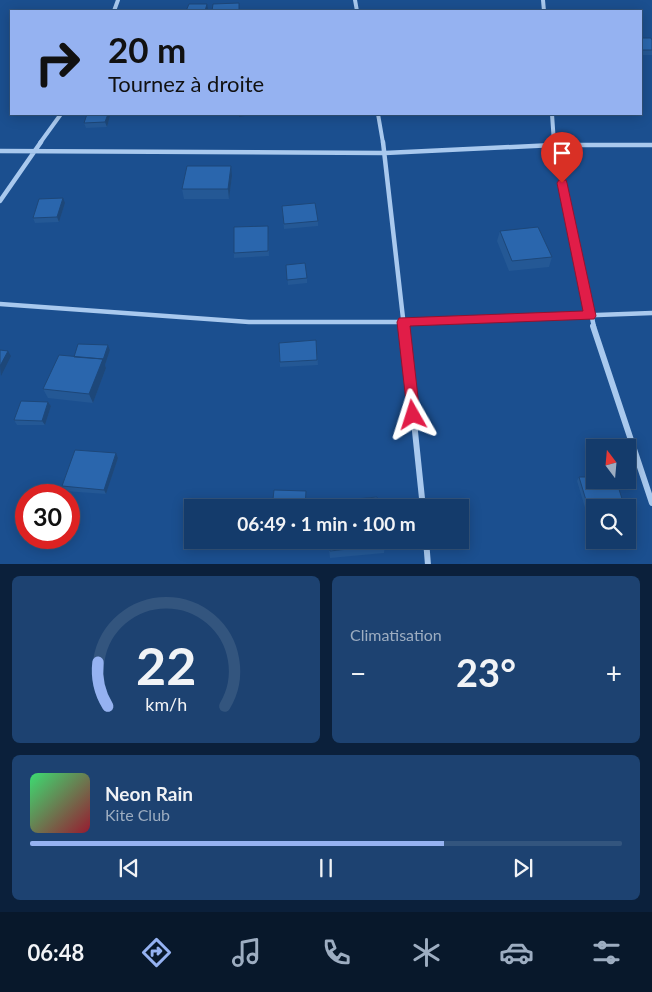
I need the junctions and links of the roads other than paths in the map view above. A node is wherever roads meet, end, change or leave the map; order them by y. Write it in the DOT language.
graph roads {
  1 [pos="60,115"];
  2 [pos="378,115"];
  3 [pos="552,115"];
  4 [pos="554,145"];
  5 [pos="652,145"];
  6 [pos="0,150"];
  7 [pos="34,151"];
  8 [pos="385,153"];
  9 [pos="0,201"];
  10 [pos="0,304"];
  11 [pos="652,313"];
  12 [pos="590,316"];
  13 [pos="403,322"];
  14 [pos="421,499"];
  15 [pos="652,503"];
  16 [pos="427,549"];
  17 [pos="428,564"];
  1 -- 7 [label="street"];
  2 -- 8 [label="street"];
  3 -- 4 [label="street"];
  4 -- 5 [label="street"];
  4 -- 8 [label="street"];
  4 -- 12 [label="street"];
  6 -- 7 [label="street"];
  7 -- 8 [label="street"];
  7 -- 9 [label="street"];
  8 -- 13 [label="street"];
  10 -- 13 [label="street"];
  11 -- 12 [label="street"];
  12 -- 13 [label="street"];
  12 -- 15 [label="street"];
  13 -- 14 [label="street"];
  16 -- 17 [label="street"];
}
